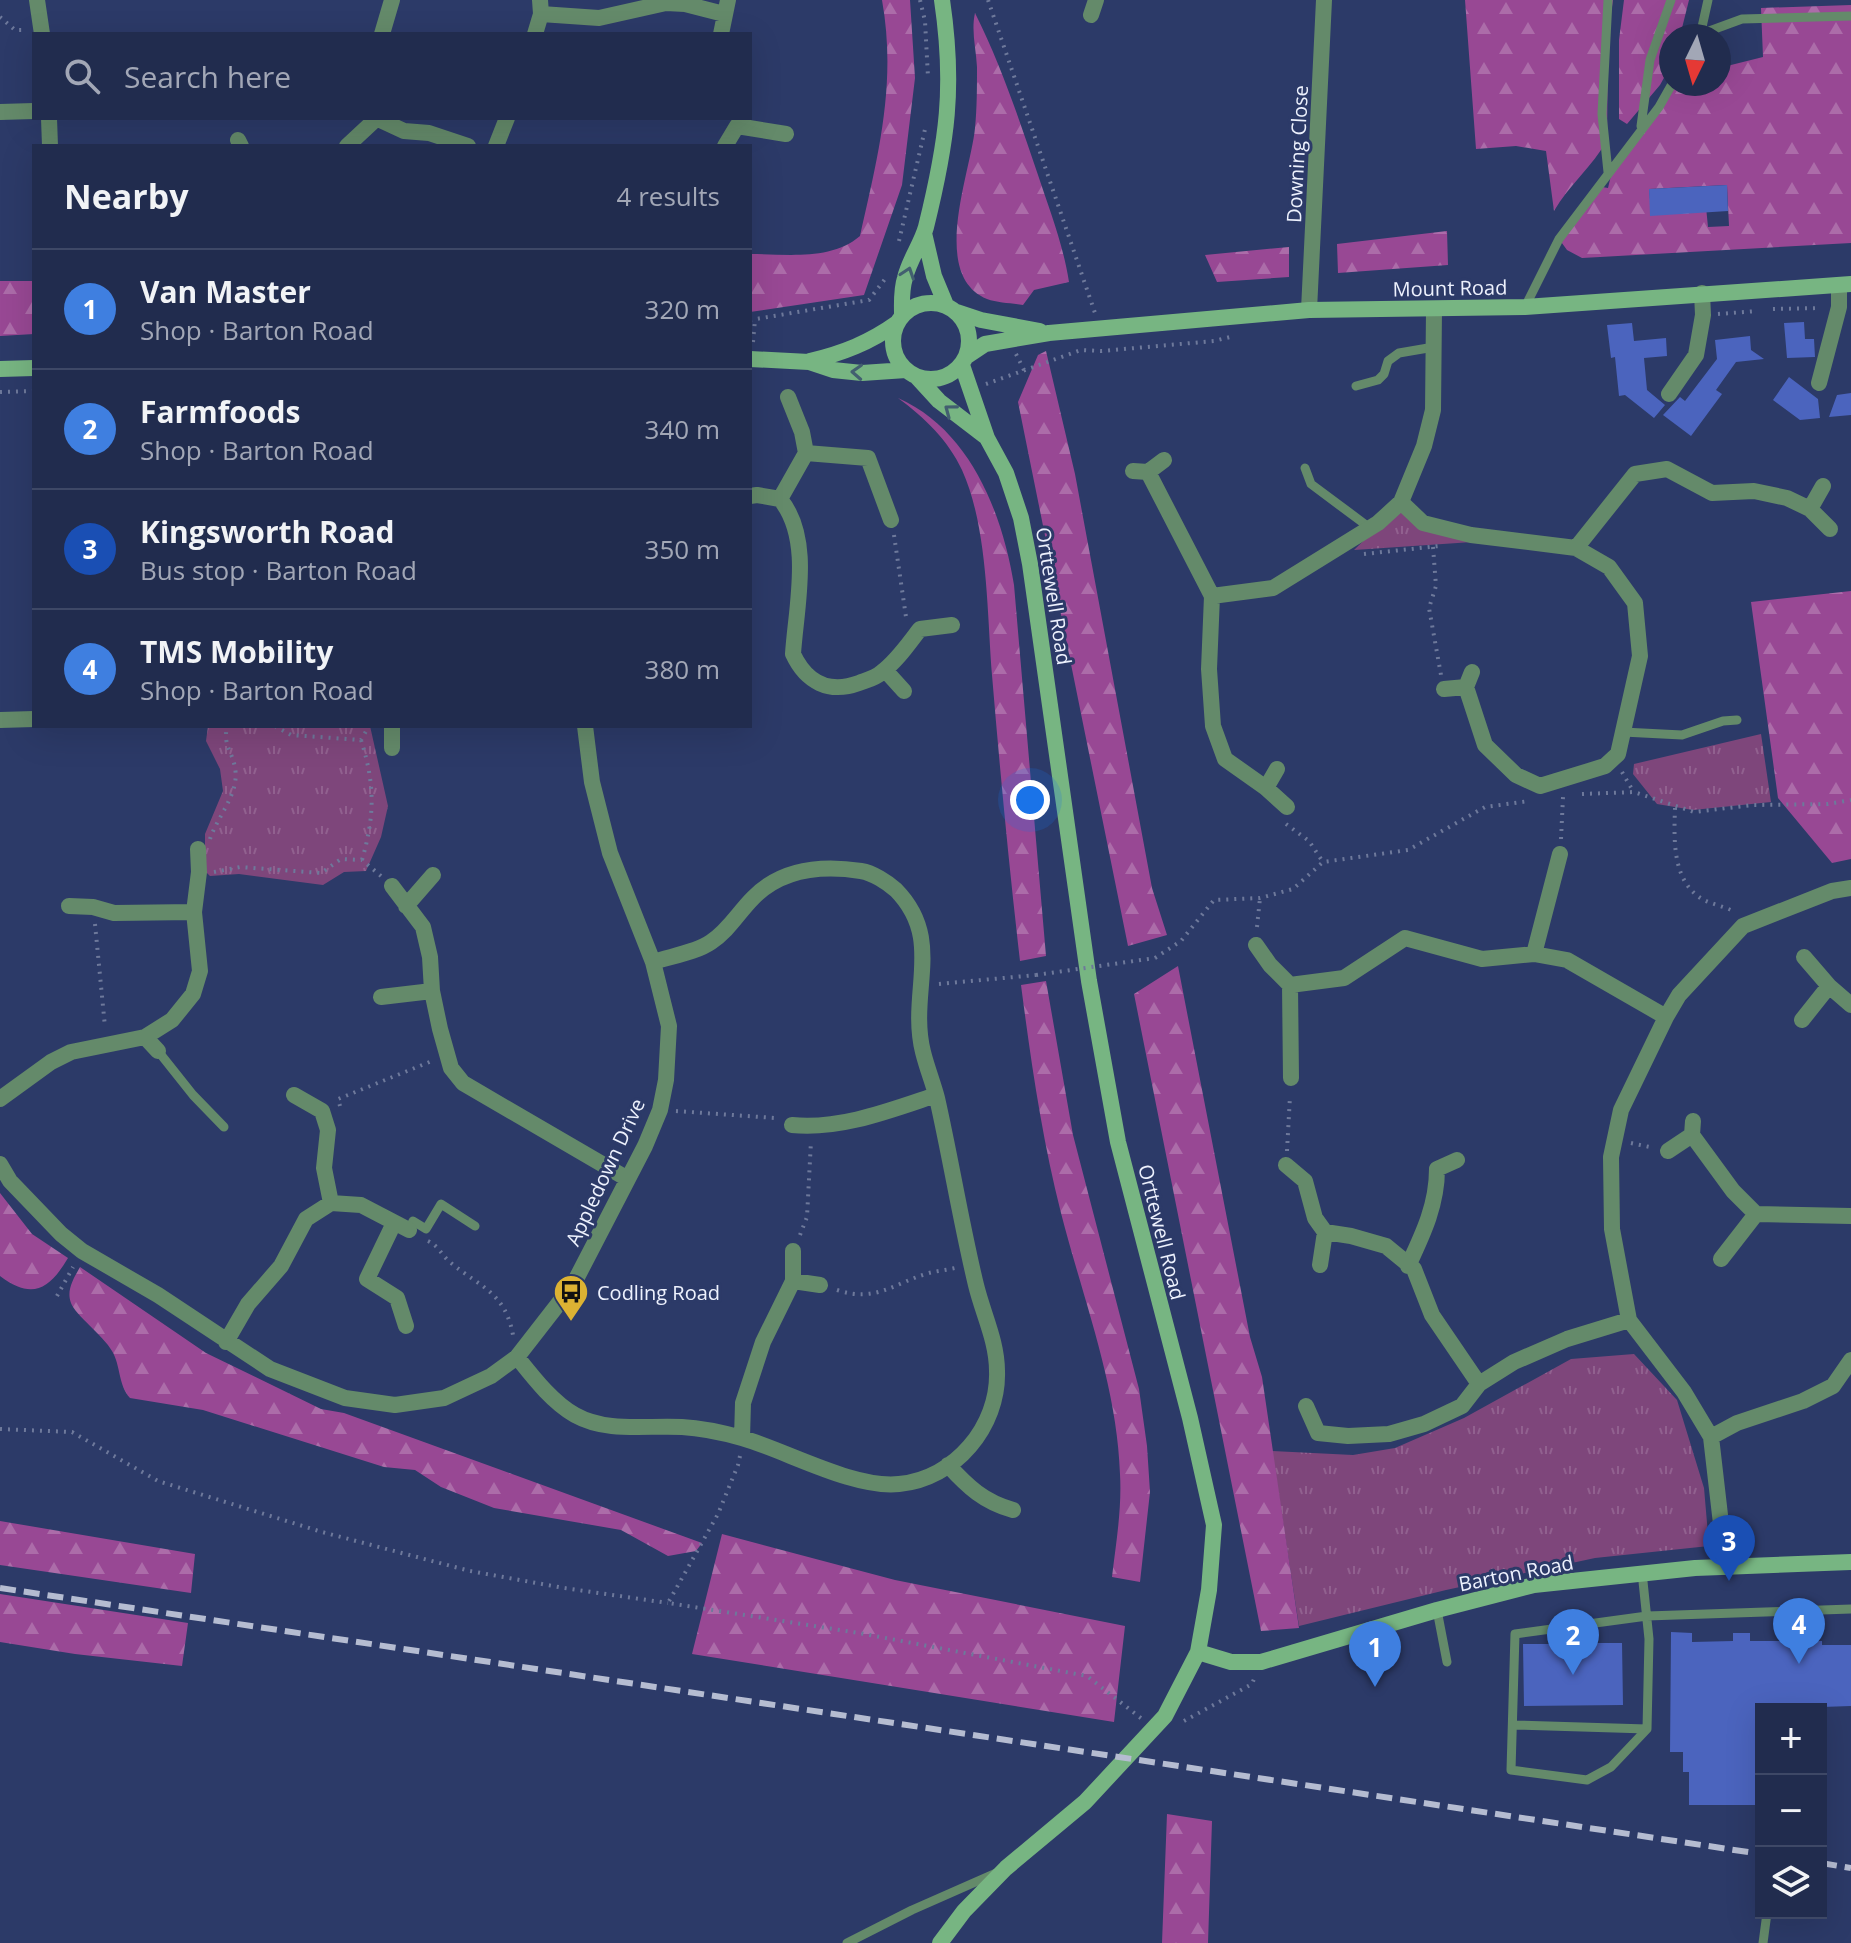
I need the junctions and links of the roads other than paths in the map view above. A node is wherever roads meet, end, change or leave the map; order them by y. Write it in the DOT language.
graph roads {
  1 [pos="37,0"];
  2 [pos="392,0"];
  3 [pos="942,0"];
  4 [pos="1324,0"];
  5 [pos="1608,0"];
  6 [pos="1671,0"];
  7 [pos="1708,0"];
  8 [pos="540,7"];
  9 [pos="726,7"];
  10 [pos="1851,16"];
  11 [pos="1703,24"];
  12 [pos="1729,24"];
  13 [pos="42,32"];
  14 [pos="383,32"];
  15 [pos="535,32"];
  16 [pos="721,32"];
  17 [pos="1665,96"];
  18 [pos="32,111"];
  19 [pos="0,112"];
  20 [pos="49,120"];
  21 [pos="374,120"];
  22 [pos="380,120"];
  23 [pos="506,120"];
  24 [pos="735,122"];
  25 [pos="1641,130"];
  26 [pos="786,134"];
  27 [pos="50,144"];
  28 [pos="349,144"];
  29 [pos="462,144"];
  30 [pos="497,144"];
  31 [pos="726,144"];
  32 [pos="1608,172"];
  33 [pos="924,233"];
  34 [pos="1845,284"];
  35 [pos="1702,293"];
  36 [pos="1525,307"];
  37 [pos="952,309"];
  38 [pos="1309,310"];
  39 [pos="1434,310"];
  40 [pos="900,319"];
  41 [pos="1049,333"];
  42 [pos="1434,347"];
  43 [pos="752,359"];
  44 [pos="965,360"];
  45 [pos="809,362"];
  46 [pos="32,368"];
  47 [pos="0,369"];
  48 [pos="911,374"];
  49 [pos="1819,383"];
  50 [pos="1356,386"];
  51 [pos="1669,394"];
  52 [pos="788,397"];
  53 [pos="987,438"];
  54 [pos="806,453"];
  55 [pos="1164,460"];
  56 [pos="1305,468"];
  57 [pos="1823,486"];
  58 [pos="752,496"];
  59 [pos="780,499"];
  60 [pos="1401,502"];
  61 [pos="1810,509"];
  62 [pos="891,520"];
  63 [pos="1370,528"];
  64 [pos="1830,529"];
  65 [pos="1576,548"];
  66 [pos="1212,596"];
  67 [pos="952,625"];
  68 [pos="885,670"];
  69 [pos="1444,689"];
  70 [pos="904,691"];
  71 [pos="32,719"];
  72 [pos="0,720"];
  73 [pos="1737,720"];
  74 [pos="392,728"];
  75 [pos="585,728"];
  76 [pos="1623,732"];
  77 [pos="392,748"];
  78 [pos="1277,769"];
  79 [pos="1266,788"];
  80 [pos="1287,807"];
  81 [pos="206,853"];
  82 [pos="1560,854"];
  83 [pos="433,875"];
  84 [pos="392,886"];
  85 [pos="1851,888"];
  86 [pos="69,906"];
  87 [pos="406,906"];
  88 [pos="194,912"];
  89 [pos="1256,945"];
  90 [pos="1534,954"];
  91 [pos="1804,957"];
  92 [pos="653,962"];
  93 [pos="1290,985"];
  94 [pos="1829,986"];
  95 [pos="432,991"];
  96 [pos="381,997"];
  97 [pos="1851,1005"];
  98 [pos="1666,1017"];
  99 [pos="1802,1020"];
  100 [pos="145,1037"];
  101 [pos="158,1051"];
  102 [pos="1291,1078"];
  103 [pos="294,1095"];
  104 [pos="936,1095"];
  105 [pos="0,1099"];
  106 [pos="792,1125"];
  107 [pos="224,1127"];
  108 [pos="1668,1151"];
  109 [pos="1457,1160"];
  110 [pos="0,1164"];
  111 [pos="1286,1165"];
  112 [pos="626,1178"];
  113 [pos="331,1203"];
  114 [pos="1756,1214"];
  115 [pos="1851,1216"];
  116 [pos="401,1226"];
  117 [pos="475,1226"];
  118 [pos="1325,1232"];
  119 [pos="793,1251"];
  120 [pos="1721,1259"];
  121 [pos="1320,1265"];
  122 [pos="1408,1266"];
  123 [pos="793,1281"];
  124 [pos="820,1285"];
  125 [pos="1629,1320"];
  126 [pos="406,1326"];
  127 [pos="226,1342"];
  128 [pos="517,1357"];
  129 [pos="1851,1360"];
  130 [pos="1479,1384"];
  131 [pos="1306,1406"];
  132 [pos="1711,1437"];
  133 [pos="742,1438"];
  134 [pos="948,1465"];
  135 [pos="1013,1510"];
  136 [pos="1851,1562"];
  137 [pos="1726,1567"];
  138 [pos="1642,1572"];
  139 [pos="1851,1609"];
  140 [pos="1437,1610"];
  141 [pos="1647,1616"];
  142 [pos="1198,1652"];
  143 [pos="1447,1662"];
  144 [pos="1514,1725"];
  145 [pos="1647,1729"];
  146 [pos="1006,1868"];
  147 [pos="1766,1919"];
  148 [pos="847,1943"];
  149 [pos="940,1943"];
  150 [pos="1763,1943"];
  1 -- 13 [label="street"];
  2 -- 14 [label="street"];
  3 -- 33 [label="street"];
  4 -- 38 [label="street, Downing Close"];
  5 -- 32 [label="lane"];
  6 -- 25 [label="lane"];
  7 -- 11 [label="lane"];
  8 -- 9 [label="street"];
  8 -- 15 [label="street"];
  9 -- 16 [label="street"];
  10 -- 12 [label="lane"];
  17 -- 25 [label="lane"];
  18 -- 19 [label="street"];
  20 -- 27 [label="street"];
  21 -- 28 [label="street"];
  22 -- 29 [label="street"];
  23 -- 30 [label="street"];
  24 -- 26 [label="street"];
  24 -- 31 [label="street"];
  25 -- 32 [label="lane"];
  32 -- 36 [label="lane"];
  33 -- 37 [label="street"];
  40 -- 33 [label="street, one-way"];
  34 -- 35 [label="street, Mount Road"];
  34 -- 49 [label="street"];
  35 -- 36 [label="street, Mount Road"];
  35 -- 51 [label="street"];
  36 -- 39 [label="street, Mount Road"];
  37 -- 40 [label="street"];
  37 -- 41 [label="street, Mount Road"];
  37 -- 44 [label="street"];
  38 -- 39 [label="street, Mount Road"];
  38 -- 41 [label="street, Mount Road"];
  39 -- 42 [label="street"];
  40 -- 45 [label="street"];
  40 -- 48 [label="street"];
  41 -- 44 [label="street, Mount Road"];
  42 -- 50 [label="lane"];
  42 -- 60 [label="street"];
  43 -- 45 [label="street"];
  44 -- 48 [label="street"];
  44 -- 53 [label="street, Orttewell Road"];
  48 -- 45 [label="street, one-way"];
  46 -- 47 [label="street"];
  53 -- 48 [label="street, Orttewell Road, one-way"];
  52 -- 54 [label="street"];
  53 -- 142 [label="street, Orttewell Road"];
  54 -- 59 [label="street"];
  54 -- 62 [label="street"];
  55 -- 66 [label="street"];
  56 -- 63 [label="lane"];
  57 -- 61 [label="street"];
  58 -- 59 [label="street"];
  59 -- 68 [label="street"];
  60 -- 63 [label="street"];
  60 -- 65 [label="street"];
  61 -- 64 [label="street"];
  61 -- 65 [label="street"];
  63 -- 66 [label="street"];
  65 -- 76 [label="street"];
  66 -- 79 [label="street"];
  67 -- 68 [label="street"];
  68 -- 70 [label="street"];
  69 -- 76 [label="street"];
  71 -- 72 [label="street"];
  73 -- 76 [label="lane"];
  74 -- 77 [label="street"];
  75 -- 92 [label="street, Appledown Drive"];
  78 -- 79 [label="street"];
  79 -- 80 [label="street"];
  81 -- 88 [label="street"];
  82 -- 90 [label="street"];
  83 -- 87 [label="street"];
  84 -- 87 [label="street"];
  85 -- 98 [label="street"];
  86 -- 88 [label="street"];
  87 -- 95 [label="street"];
  88 -- 100 [label="street"];
  89 -- 93 [label="street"];
  90 -- 93 [label="street"];
  90 -- 98 [label="street"];
  91 -- 94 [label="street"];
  92 -- 104 [label="street"];
  92 -- 112 [label="street, Appledown Drive"];
  93 -- 102 [label="street"];
  94 -- 97 [label="street"];
  94 -- 99 [label="street"];
  95 -- 96 [label="street"];
  95 -- 112 [label="street"];
  98 -- 125 [label="street"];
  100 -- 101 [label="street"];
  100 -- 105 [label="street"];
  101 -- 107 [label="lane"];
  103 -- 113 [label="street"];
  104 -- 106 [label="street"];
  104 -- 134 [label="street"];
  108 -- 114 [label="street"];
  109 -- 122 [label="street"];
  110 -- 127 [label="street, Appledown Drive"];
  111 -- 118 [label="street"];
  112 -- 128 [label="street, Appledown Drive"];
  113 -- 116 [label="street"];
  113 -- 127 [label="street"];
  114 -- 115 [label="street"];
  114 -- 120 [label="street"];
  116 -- 117 [label="lane"];
  116 -- 126 [label="street"];
  118 -- 121 [label="street"];
  118 -- 122 [label="street"];
  119 -- 123 [label="street"];
  122 -- 130 [label="street"];
  123 -- 124 [label="street"];
  123 -- 133 [label="street"];
  125 -- 130 [label="street"];
  125 -- 132 [label="street"];
  127 -- 128 [label="street, Appledown Drive"];
  128 -- 133 [label="street"];
  129 -- 132 [label="street"];
  130 -- 131 [label="street"];
  132 -- 137 [label="street"];
  133 -- 134 [label="street"];
  134 -- 135 [label="street"];
  136 -- 137 [label="street, Barton Road"];
  137 -- 138 [label="street, Barton Road"];
  138 -- 140 [label="street, Barton Road"];
  138 -- 141 [label="lane"];
  139 -- 141 [label="lane"];
  140 -- 142 [label="street, Barton Road"];
  140 -- 143 [label="lane"];
  141 -- 144 [label="lane"];
  141 -- 145 [label="lane"];
  142 -- 146 [label="street, Orttewell Road"];
  144 -- 145 [label="lane"];
  144 -- 145 [label="lane"];
  146 -- 148 [label="lane"];
  146 -- 149 [label="street, Orttewell Road"];
  147 -- 150 [label="lane"];
}
